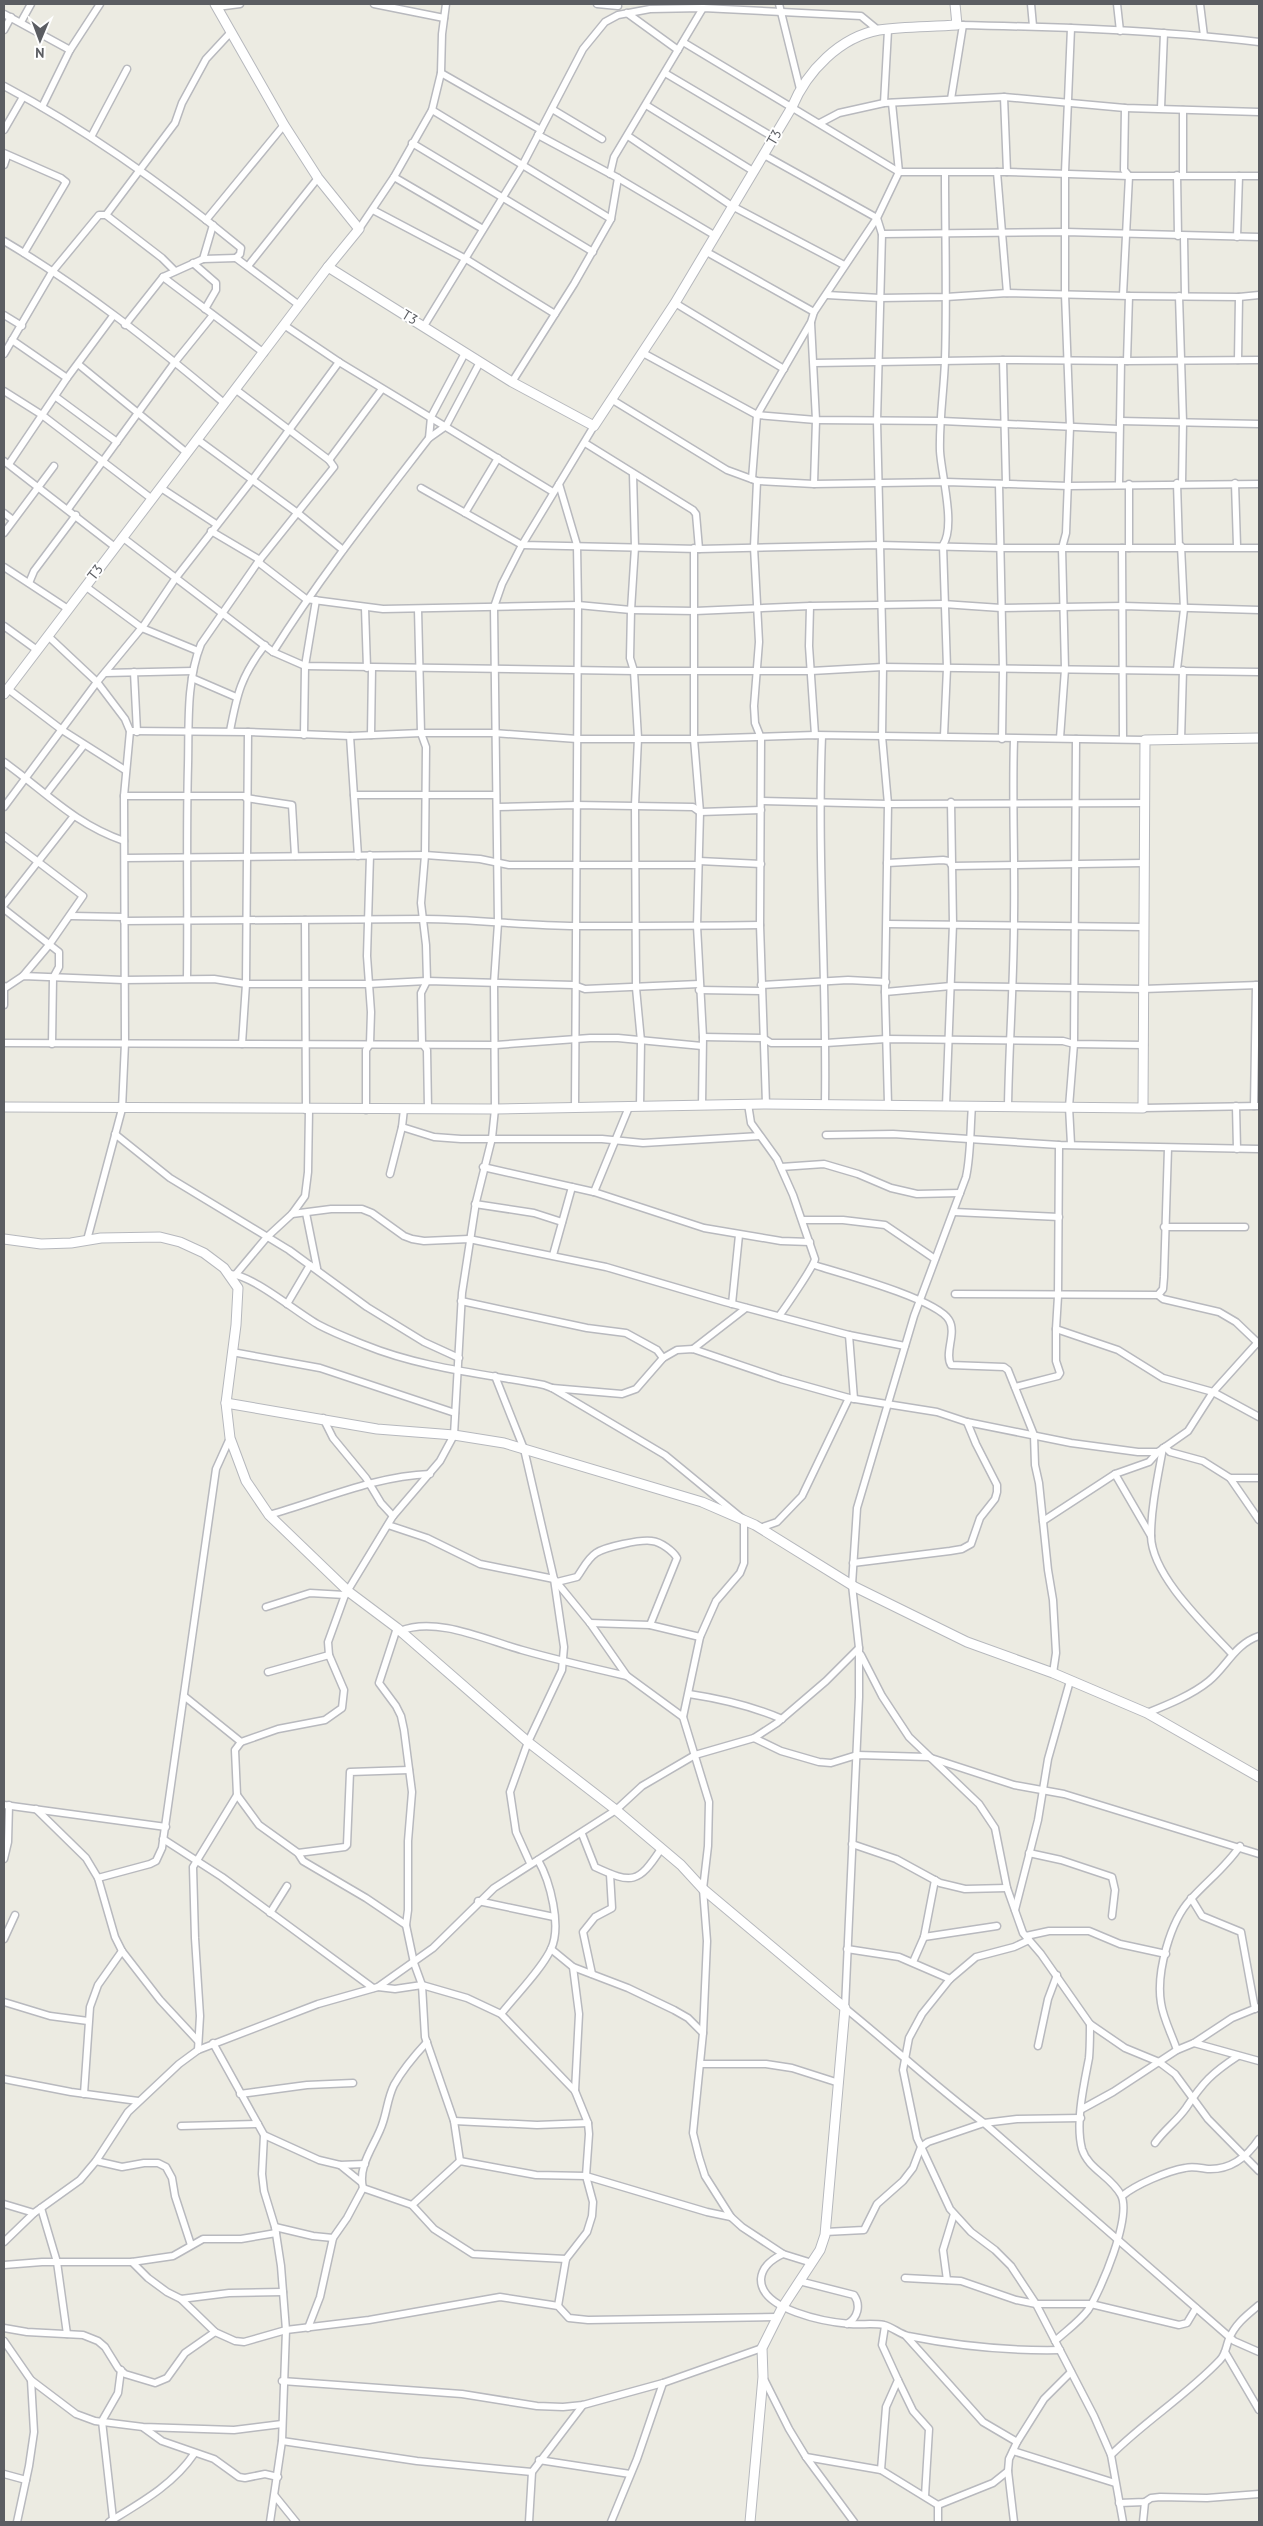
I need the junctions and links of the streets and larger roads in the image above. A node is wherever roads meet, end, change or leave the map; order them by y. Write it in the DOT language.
graph roads {
  1 [pos="31,4"];
  2 [pos="100,4"];
  3 [pos="240,4"];
  4 [pos="374,4"];
  5 [pos="446,4"];
  6 [pos="597,4"];
  7 [pos="779,4"];
  8 [pos="955,4"];
  9 [pos="1031,4"];
  10 [pos="1117,4"];
  11 [pos="1200,4"];
  12 [pos="216,5"];
  13 [pos="618,5"];
  14 [pos="703,8"];
  15 [pos="780,12"];
  16 [pos="627,13"];
  17 [pos="4,14"];
  18 [pos="618,15"];
  19 [pos="11,17"];
  20 [pos="444,18"];
  21 [pos="21,22"];
  22 [pos="960,25"];
  23 [pos="1033,26"];
  24 [pos="1071,28"];
  25 [pos="4,30"];
  26 [pos="878,30"];
  27 [pos="888,30"];
  28 [pos="1120,31"];
  29 [pos="231,32"];
  30 [pos="1164,33"];
  31 [pos="1204,36"];
  32 [pos="684,42"];
  33 [pos="1259,42"];
  34 [pos="70,50"];
  35 [pos="678,50"];
  36 [pos="127,69"];
  37 [pos="441,73"];
  38 [pos="665,73"];
  39 [pos="4,86"];
  40 [pos="800,89"];
  41 [pos="23,96"];
  42 [pos="1004,97"];
  43 [pos="951,99"];
  44 [pos="888,103"];
  45 [pos="1069,104"];
  46 [pos="646,105"];
  47 [pos="42,107"];
  48 [pos="792,107"];
  49 [pos="1125,108"];
  50 [pos="1161,108"];
  51 [pos="552,109"];
  52 [pos="432,110"];
  53 [pos="1183,110"];
  54 [pos="1259,112"];
  55 [pos="820,123"];
  56 [pos="284,125"];
  57 [pos="4,130"];
  58 [pos="540,132"];
  59 [pos="628,136"];
  60 [pos="91,137"];
  61 [pos="773,137"];
  62 [pos="602,139"];
  63 [pos="412,143"];
  64 [pos="6,154"];
  65 [pos="764,155"];
  66 [pos="4,165"];
  67 [pos="522,166"];
  68 [pos="140,171"];
  69 [pos="754,171"];
  70 [pos="899,172"];
  71 [pos="997,172"];
  72 [pos="1007,172"];
  73 [pos="1065,172"];
  74 [pos="945,173"];
  75 [pos="610,174"];
  76 [pos="1180,175"];
  77 [pos="1129,176"];
  78 [pos="1239,176"];
  79 [pos="1259,176"];
  80 [pos="394,177"];
  81 [pos="318,178"];
  82 [pos="618,178"];
  83 [pos="502,198"];
  84 [pos="732,206"];
  85 [pos="373,210"];
  86 [pos="106,215"];
  87 [pos="878,218"];
  88 [pos="611,219"];
  89 [pos="206,220"];
  90 [pos="213,226"];
  91 [pos="359,229"];
  92 [pos="483,229"];
  93 [pos="1065,232"];
  94 [pos="1002,233"];
  95 [pos="882,234"];
  96 [pos="945,234"];
  97 [pos="714,235"];
  98 [pos="1126,235"];
  99 [pos="1181,236"];
  100 [pos="1237,237"];
  101 [pos="1259,238"];
  102 [pos="4,241"];
  103 [pos="705,251"];
  104 [pos="593,252"];
  105 [pos="24,253"];
  106 [pos="203,258"];
  107 [pos="236,258"];
  108 [pos="466,259"];
  109 [pos="193,263"];
  110 [pos="844,265"];
  111 [pos="248,266"];
  112 [pos="328,267"];
  113 [pos="176,271"];
  114 [pos="52,272"];
  115 [pos="163,277"];
  116 [pos="1007,293"];
  117 [pos="1065,294"];
  118 [pos="827,295"];
  119 [pos="1259,295"];
  120 [pos="1126,296"];
  121 [pos="1182,296"];
  122 [pos="1239,297"];
  123 [pos="880,298"];
  124 [pos="946,298"];
  125 [pos="675,303"];
  126 [pos="299,306"];
  127 [pos="205,309"];
  128 [pos="814,312"];
  129 [pos="555,314"];
  130 [pos="4,315"];
  131 [pos="213,315"];
  132 [pos="113,316"];
  133 [pos="811,322"];
  134 [pos="125,325"];
  135 [pos="284,325"];
  136 [pos="22,326"];
  137 [pos="424,326"];
  138 [pos="12,340"];
  139 [pos="264,352"];
  140 [pos="465,353"];
  141 [pos="642,353"];
  142 [pos="4,354"];
  143 [pos="1003,360"];
  144 [pos="1182,360"];
  145 [pos="1238,360"];
  146 [pos="1259,360"];
  147 [pos="1069,361"];
  148 [pos="1124,361"];
  149 [pos="175,362"];
  150 [pos="339,362"];
  151 [pos="480,362"];
  152 [pos="945,362"];
  153 [pos="814,363"];
  154 [pos="879,363"];
  155 [pos="78,364"];
  156 [pos="784,369"];
  157 [pos="67,378"];
  158 [pos="512,382"];
  159 [pos="235,389"];
  160 [pos="382,389"];
  161 [pos="4,391"];
  162 [pos="56,397"];
  163 [pos="611,399"];
  164 [pos="224,404"];
  165 [pos="137,414"];
  166 [pos="42,415"];
  167 [pos="757,415"];
  168 [pos="431,417"];
  169 [pos="816,420"];
  170 [pos="877,421"];
  171 [pos="942,421"];
  172 [pos="1120,421"];
  173 [pos="1183,422"];
  174 [pos="1004,424"];
  175 [pos="1259,424"];
  176 [pos="446,426"];
  177 [pos="594,426"];
  178 [pos="1070,427"];
  179 [pos="1119,429"];
  180 [pos="287,431"];
  181 [pos="429,438"];
  182 [pos="198,440"];
  183 [pos="117,442"];
  184 [pos="585,443"];
  185 [pos="187,453"];
  186 [pos="498,458"];
  187 [pos="329,460"];
  188 [pos="102,462"];
  189 [pos="6,463"];
  190 [pos="54,466"];
  191 [pos="633,474"];
  192 [pos="253,479"];
  193 [pos="754,480"];
  194 [pos="946,482"];
  195 [pos="878,483"];
  196 [pos="1179,483"];
  197 [pos="559,484"];
  198 [pos="814,484"];
  199 [pos="999,484"];
  200 [pos="1006,484"];
  201 [pos="1119,484"];
  202 [pos="1129,484"];
  203 [pos="1235,484"];
  204 [pos="1259,484"];
  205 [pos="1068,486"];
  206 [pos="38,487"];
  207 [pos="161,488"];
  208 [pos="421,488"];
  209 [pos="553,492"];
  210 [pos="152,499"];
  211 [pos="68,509"];
  212 [pos="4,513"];
  213 [pos="465,513"];
  214 [pos="299,514"];
  215 [pos="76,515"];
  216 [pos="13,520"];
  217 [pos="216,524"];
  218 [pos="211,531"];
  219 [pos="4,533"];
  220 [pos="122,537"];
  221 [pos="522,545"];
  222 [pos="879,545"];
  223 [pos="943,545"];
  224 [pos="577,546"];
  225 [pos="1180,546"];
  226 [pos="1236,546"];
  227 [pos="115,547"];
  228 [pos="754,547"];
  229 [pos="635,548"];
  230 [pos="1001,548"];
  231 [pos="1062,548"];
  232 [pos="1125,548"];
  233 [pos="1259,548"];
  234 [pos="696,549"];
  235 [pos="343,550"];
  236 [pos="259,561"];
  237 [pos="4,567"];
  238 [pos="175,579"];
  239 [pos="29,583"];
  240 [pos="85,586"];
  241 [pos="306,599"];
  242 [pos="316,600"];
  243 [pos="943,604"];
  244 [pos="578,605"];
  245 [pos="810,606"];
  246 [pos="882,606"];
  247 [pos="1123,606"];
  248 [pos="494,607"];
  249 [pos="1065,607"];
  250 [pos="365,608"];
  251 [pos="756,608"];
  252 [pos="1001,608"];
  253 [pos="68,609"];
  254 [pos="418,609"];
  255 [pos="1184,609"];
  256 [pos="631,610"];
  257 [pos="1259,610"];
  258 [pos="695,611"];
  259 [pos="222,615"];
  260 [pos="4,626"];
  261 [pos="142,628"];
  262 [pos="48,636"];
  263 [pos="265,645"];
  264 [pos="37,650"];
  265 [pos="198,651"];
  266 [pos="273,652"];
  267 [pos="305,666"];
  268 [pos="883,667"];
  269 [pos="370,668"];
  270 [pos="947,668"];
  271 [pos="419,669"];
  272 [pos="578,669"];
  273 [pos="757,669"];
  274 [pos="1065,669"];
  275 [pos="494,670"];
  276 [pos="696,670"];
  277 [pos="1003,670"];
  278 [pos="1124,670"];
  279 [pos="1180,670"];
  280 [pos="634,671"];
  281 [pos="811,671"];
  282 [pos="134,672"];
  283 [pos="1259,672"];
  284 [pos="105,673"];
  285 [pos="193,675"];
  286 [pos="97,682"];
  287 [pos="6,692"];
  288 [pos="236,697"];
  289 [pos="62,730"];
  290 [pos="133,731"];
  291 [pos="230,731"];
  292 [pos="248,732"];
  293 [pos="189,733"];
  294 [pos="421,733"];
  295 [pos="494,733"];
  296 [pos="304,735"];
  297 [pos="371,735"];
  298 [pos="815,735"];
  299 [pos="350,736"];
  300 [pos="822,736"];
  301 [pos="882,736"];
  302 [pos="944,736"];
  303 [pos="638,738"];
  304 [pos="762,738"];
  305 [pos="1060,738"];
  306 [pos="1259,738"];
  307 [pos="577,739"];
  308 [pos="1002,739"];
  309 [pos="1014,739"];
  310 [pos="1076,739"];
  311 [pos="1123,739"];
  312 [pos="694,740"];
  313 [pos="1145,740"];
  314 [pos="1181,740"];
  315 [pos="84,745"];
  316 [pos="4,762"];
  317 [pos="125,770"];
  318 [pos="27,778"];
  319 [pos="46,794"];
  320 [pos="426,794"];
  321 [pos="187,795"];
  322 [pos="354,795"];
  323 [pos="496,795"];
  324 [pos="124,796"];
  325 [pos="246,797"];
  326 [pos="762,801"];
  327 [pos="820,801"];
  328 [pos="951,802"];
  329 [pos="1145,803"];
  330 [pos="888,804"];
  331 [pos="1011,804"];
  332 [pos="1074,804"];
  333 [pos="576,805"];
  334 [pos="635,805"];
  335 [pos="4,807"];
  336 [pos="497,807"];
  337 [pos="761,810"];
  338 [pos="700,812"];
  339 [pos="73,817"];
  340 [pos="4,836"];
  341 [pos="124,841"];
  342 [pos="424,855"];
  343 [pos="295,856"];
  344 [pos="358,856"];
  345 [pos="370,856"];
  346 [pos="187,857"];
  347 [pos="247,857"];
  348 [pos="125,858"];
  349 [pos="498,861"];
  350 [pos="38,862"];
  351 [pos="1074,862"];
  352 [pos="699,863"];
  353 [pos="887,863"];
  354 [pos="1143,863"];
  355 [pos="636,864"];
  356 [pos="761,864"];
  357 [pos="575,865"];
  358 [pos="952,866"];
  359 [pos="1015,866"];
  360 [pos="4,907"];
  361 [pos="71,916"];
  362 [pos="124,919"];
  363 [pos="188,919"];
  364 [pos="424,919"];
  365 [pos="246,920"];
  366 [pos="305,920"];
  367 [pos="368,921"];
  368 [pos="498,923"];
  369 [pos="886,924"];
  370 [pos="953,924"];
  371 [pos="636,925"];
  372 [pos="760,925"];
  373 [pos="1014,925"];
  374 [pos="1073,925"];
  375 [pos="576,926"];
  376 [pos="697,926"];
  377 [pos="1143,927"];
  378 [pos="49,945"];
  379 [pos="23,976"];
  380 [pos="53,978"];
  381 [pos="187,978"];
  382 [pos="123,980"];
  383 [pos="427,981"];
  384 [pos="824,981"];
  385 [pos="886,982"];
  386 [pos="494,983"];
  387 [pos="246,984"];
  388 [pos="306,984"];
  389 [pos="369,984"];
  390 [pos="574,985"];
  391 [pos="1011,985"];
  392 [pos="1257,985"];
  393 [pos="951,986"];
  394 [pos="1073,986"];
  395 [pos="4,987"];
  396 [pos="699,987"];
  397 [pos="636,988"];
  398 [pos="761,988"];
  399 [pos="1143,989"];
  400 [pos="886,992"];
  401 [pos="4,1005"];
  402 [pos="703,1037"];
  403 [pos="763,1038"];
  404 [pos="886,1039"];
  405 [pos="575,1040"];
  406 [pos="641,1041"];
  407 [pos="948,1041"];
  408 [pos="1009,1041"];
  409 [pos="125,1043"];
  410 [pos="307,1043"];
  411 [pos="422,1043"];
  412 [pos="826,1043"];
  413 [pos="4,1044"];
  414 [pos="52,1044"];
  415 [pos="242,1044"];
  416 [pos="370,1044"];
  417 [pos="496,1044"];
  418 [pos="1074,1044"];
  419 [pos="1144,1045"];
  420 [pos="702,1046"];
  421 [pos="748,1104"];
  422 [pos="766,1104"];
  423 [pos="825,1104"];
  424 [pos="888,1104"];
  425 [pos="702,1105"];
  426 [pos="640,1106"];
  427 [pos="946,1106"];
  428 [pos="972,1106"];
  429 [pos="1008,1106"];
  430 [pos="1236,1106"];
  431 [pos="1257,1106"];
  432 [pos="4,1107"];
  433 [pos="629,1107"];
  434 [pos="1069,1107"];
  435 [pos="428,1108"];
  436 [pos="575,1108"];
  437 [pos="1143,1108"];
  438 [pos="122,1109"];
  439 [pos="404,1109"];
  440 [pos="496,1109"];
  441 [pos="307,1110"];
  442 [pos="366,1110"];
  443 [pos="402,1127"];
  444 [pos="115,1134"];
  445 [pos="826,1135"];
  446 [pos="760,1136"];
  447 [pos="492,1138"];
  448 [pos="616,1140"];
  449 [pos="968,1140"];
  450 [pos="1071,1144"];
  451 [pos="1059,1145"];
  452 [pos="1168,1148"];
  453 [pos="1237,1149"];
  454 [pos="1259,1149"];
  455 [pos="484,1167"];
  456 [pos="781,1167"];
  457 [pos="390,1174"];
  458 [pos="572,1187"];
  459 [pos="594,1192"];
  460 [pos="960,1193"];
  461 [pos="476,1204"];
  462 [pos="954,1212"];
  463 [pos="306,1213"];
  464 [pos="292,1214"];
  465 [pos="1059,1217"];
  466 [pos="804,1220"];
  467 [pos="562,1222"];
  468 [pos="1164,1227"];
  469 [pos="1245,1227"];
  470 [pos="739,1234"];
  471 [pos="267,1237"];
  472 [pos="4,1239"];
  473 [pos="469,1239"];
  474 [pos="87,1240"];
  475 [pos="810,1242"];
  476 [pos="553,1256"];
  477 [pos="935,1259"];
  478 [pos="310,1264"];
  479 [pos="814,1265"];
  480 [pos="317,1268"];
  481 [pos="233,1274"];
  482 [pos="955,1294"];
  483 [pos="1158,1295"];
  484 [pos="1058,1296"];
  485 [pos="461,1301"];
  486 [pos="919,1301"];
  487 [pos="287,1304"];
  488 [pos="732,1304"];
  489 [pos="746,1308"];
  490 [pos="779,1316"];
  491 [pos="1056,1329"];
  492 [pos="850,1335"];
  493 [pos="1258,1343"];
  494 [pos="905,1346"];
  495 [pos="693,1349"];
  496 [pos="232,1352"];
  497 [pos="459,1358"];
  498 [pos="663,1358"];
  499 [pos="458,1370"];
  500 [pos="495,1376"];
  501 [pos="1015,1387"];
  502 [pos="552,1388"];
  503 [pos="1213,1392"];
  504 [pos="851,1399"];
  505 [pos="226,1403"];
  506 [pos="888,1405"];
  507 [pos="455,1412"];
  508 [pos="1259,1417"];
  509 [pos="322,1418"];
  510 [pos="967,1422"];
  511 [pos="454,1435"];
  512 [pos="1034,1435"];
  513 [pos="230,1438"];
  514 [pos="524,1449"];
  515 [pos="1162,1449"];
  516 [pos="430,1474"];
  517 [pos="1115,1474"];
  518 [pos="1230,1478"];
  519 [pos="1259,1478"];
  520 [pos="370,1484"];
  521 [pos="269,1515"];
  522 [pos="393,1516"];
  523 [pos="744,1520"];
  524 [pos="1259,1520"];
  525 [pos="1043,1521"];
  526 [pos="388,1525"];
  527 [pos="760,1528"];
  528 [pos="1151,1536"];
  529 [pos="853,1563"];
  530 [pos="556,1580"];
  531 [pos="852,1585"];
  532 [pos="347,1594"];
  533 [pos="266,1607"];
  534 [pos="590,1622"];
  535 [pos="650,1624"];
  536 [pos="398,1630"];
  537 [pos="1259,1636"];
  538 [pos="700,1637"];
  539 [pos="859,1650"];
  540 [pos="1232,1654"];
  541 [pos="329,1655"];
  542 [pos="565,1662"];
  543 [pos="268,1672"];
  544 [pos="1053,1673"];
  545 [pos="627,1676"];
  546 [pos="1070,1681"];
  547 [pos="689,1694"];
  548 [pos="184,1696"];
  549 [pos="1147,1713"];
  550 [pos="683,1717"];
  551 [pos="782,1719"];
  552 [pos="754,1738"];
  553 [pos="241,1742"];
  554 [pos="528,1742"];
  555 [pos="695,1755"];
  556 [pos="858,1755"];
  557 [pos="928,1757"];
  558 [pos="409,1770"];
  559 [pos="1259,1777"];
  560 [pos="1044,1789"];
  561 [pos="237,1795"];
  562 [pos="6,1805"];
  563 [pos="36,1809"];
  564 [pos="616,1810"];
  565 [pos="166,1827"];
  566 [pos="582,1834"];
  567 [pos="163,1839"];
  568 [pos="852,1844"];
  569 [pos="1240,1846"];
  570 [pos="661,1849"];
  571 [pos="298,1853"];
  572 [pos="1030,1853"];
  573 [pos="1259,1854"];
  574 [pos="4,1859"];
  575 [pos="196,1860"];
  576 [pos="538,1860"];
  577 [pos="530,1863"];
  578 [pos="610,1874"];
  579 [pos="98,1878"];
  580 [pos="935,1880"];
  581 [pos="287,1886"];
  582 [pos="1007,1888"];
  583 [pos="702,1889"];
  584 [pos="1191,1898"];
  585 [pos="478,1901"];
  586 [pos="1015,1910"];
  587 [pos="270,1913"];
  588 [pos="16,1915"];
  589 [pos="1112,1916"];
  590 [pos="554,1917"];
  591 [pos="406,1925"];
  592 [pos="997,1926"];
  593 [pos="924,1937"];
  594 [pos="1028,1938"];
  595 [pos="4,1940"];
  596 [pos="551,1949"];
  597 [pos="847,1950"];
  598 [pos="122,1951"];
  599 [pos="1166,1954"];
  600 [pos="913,1962"];
  601 [pos="414,1963"];
  602 [pos="572,1967"];
  603 [pos="592,1974"];
  604 [pos="1057,1975"];
  605 [pos="950,1979"];
  606 [pos="422,1985"];
  607 [pos="375,1987"];
  608 [pos="4,2002"];
  609 [pos="845,2008"];
  610 [pos="1257,2008"];
  611 [pos="501,2014"];
  612 [pos="88,2021"];
  613 [pos="1090,2024"];
  614 [pos="703,2033"];
  615 [pos="198,2041"];
  616 [pos="427,2042"];
  617 [pos="213,2043"];
  618 [pos="1194,2044"];
  619 [pos="1038,2046"];
  620 [pos="198,2050"];
  621 [pos="1177,2050"];
  622 [pos="904,2056"];
  623 [pos="1238,2056"];
  624 [pos="1159,2062"];
  625 [pos="1259,2062"];
  626 [pos="702,2064"];
  627 [pos="4,2080"];
  628 [pos="353,2083"];
  629 [pos="839,2083"];
  630 [pos="575,2091"];
  631 [pos="84,2094"];
  632 [pos="240,2094"];
  633 [pos="1192,2096"];
  634 [pos="138,2102"];
  635 [pos="1082,2109"];
  636 [pos="1081,2118"];
  637 [pos="454,2121"];
  638 [pos="588,2123"];
  639 [pos="984,2123"];
  640 [pos="258,2124"];
  641 [pos="181,2126"];
  642 [pos="264,2135"];
  643 [pos="1259,2139"];
  644 [pos="1155,2143"];
  645 [pos="921,2147"];
  646 [pos="1247,2156"];
  647 [pos="96,2161"];
  648 [pos="460,2161"];
  649 [pos="365,2164"];
  650 [pos="340,2165"];
  651 [pos="1259,2171"];
  652 [pos="586,2176"];
  653 [pos="362,2185"];
  654 [pos="1122,2196"];
  655 [pos="4,2204"];
  656 [pos="412,2205"];
  657 [pos="41,2208"];
  658 [pos="34,2213"];
  659 [pos="954,2214"];
  660 [pos="731,2217"];
  661 [pos="276,2230"];
  662 [pos="825,2232"];
  663 [pos="333,2238"];
  664 [pos="1118,2238"];
  665 [pos="4,2242"];
  666 [pos="191,2245"];
  667 [pos="783,2254"];
  668 [pos="566,2259"];
  669 [pos="57,2262"];
  670 [pos="132,2262"];
  671 [pos="812,2263"];
  672 [pos="4,2265"];
  673 [pos="905,2278"];
  674 [pos="947,2280"];
  675 [pos="799,2281"];
  676 [pos="283,2292"];
  677 [pos="180,2299"];
  678 [pos="1036,2304"];
  679 [pos="1091,2304"];
  680 [pos="1259,2305"];
  681 [pos="558,2306"];
  682 [pos="782,2308"];
  683 [pos="1196,2308"];
  684 [pos="776,2317"];
  685 [pos="847,2324"];
  686 [pos="885,2326"];
  687 [pos="4,2328"];
  688 [pos="308,2328"];
  689 [pos="286,2330"];
  690 [pos="216,2332"];
  691 [pos="67,2334"];
  692 [pos="906,2336"];
  693 [pos="1230,2338"];
  694 [pos="4,2341"];
  695 [pos="1055,2342"];
  696 [pos="762,2348"];
  697 [pos="1060,2350"];
  698 [pos="1225,2352"];
  699 [pos="1259,2352"];
  700 [pos="121,2370"];
  701 [pos="1071,2372"];
  702 [pos="763,2377"];
  703 [pos="31,2380"];
  704 [pos="898,2380"];
  705 [pos="282,2381"];
  706 [pos="663,2383"];
  707 [pos="583,2405"];
  708 [pos="1259,2410"];
  709 [pos="102,2421"];
  710 [pos="282,2424"];
  711 [pos="143,2427"];
  712 [pos="282,2441"];
  713 [pos="1017,2442"];
  714 [pos="1013,2451"];
  715 [pos="194,2454"];
  716 [pos="1110,2455"];
  717 [pos="806,2457"];
  718 [pos="539,2460"];
  719 [pos="880,2470"];
  720 [pos="1008,2471"];
  721 [pos="532,2472"];
  722 [pos="4,2474"];
  723 [pos="630,2474"];
  724 [pos="278,2477"];
  725 [pos="26,2480"];
  726 [pos="1115,2483"];
  727 [pos="1259,2494"];
  728 [pos="275,2496"];
  729 [pos="925,2496"];
  730 [pos="1145,2502"];
  731 [pos="1119,2503"];
  732 [pos="938,2505"];
  733 [pos="111,2521"];
  734 [pos="16,2522"];
  735 [pos="270,2522"];
  736 [pos="296,2522"];
  737 [pos="529,2522"];
  738 [pos="611,2522"];
  739 [pos="750,2522"];
  740 [pos="854,2522"];
  741 [pos="938,2522"];
  742 [pos="1014,2522"];
  743 [pos="1123,2522"];
  744 [pos="1143,2522"];
  1 -- 21 [label="street"];
  2 -- 34 [label="street"];
  3 -- 12 [label="street"];
  4 -- 20 [label="street"];
  5 -- 20 [label="street"];
  6 -- 13 [label="street"];
  7 -- 15 [label="street"];
  8 -- 22 [label="street"];
  9 -- 23 [label="street"];
  10 -- 28 [label="street"];
  11 -- 31 [label="street"];
  12 -- 29 [label="street"];
  13 -- 18 [label="street"];
  14 -- 15 [label="street"];
  14 -- 16 [label="street"];
  14 -- 32 [label="street"];
  15 -- 26 [label="street"];
  15 -- 40 [label="street"];
  16 -- 18 [label="street"];
  16 -- 35 [label="street"];
  17 -- 19 [label="street"];
  18 -- 51 [label="street"];
  19 -- 21 [label="street"];
  19 -- 25 [label="street"];
  20 -- 37 [label="street"];
  21 -- 34 [label="street"];
  22 -- 23 [label="street"];
  22 -- 27 [label="street"];
  22 -- 43 [label="street"];
  23 -- 24 [label="street"];
  24 -- 28 [label="street"];
  24 -- 45 [label="street"];
  26 -- 27 [label="street"];
  26 -- 40 [label="street, T3"];
  27 -- 44 [label="street"];
  28 -- 30 [label="street"];
  29 -- 56 [label="street"];
  29 -- 68 [label="street"];
  30 -- 31 [label="street"];
  30 -- 50 [label="street"];
  31 -- 33 [label="street"];
  32 -- 35 [label="street"];
  32 -- 48 [label="street"];
  34 -- 47 [label="street"];
  35 -- 38 [label="street"];
  36 -- 60 [label="street"];
  37 -- 52 [label="street"];
  37 -- 58 [label="street"];
  38 -- 46 [label="street"];
  38 -- 61 [label="street"];
  39 -- 41 [label="street"];
  40 -- 48 [label="street, T3"];
  41 -- 47 [label="street"];
  41 -- 57 [label="street"];
  42 -- 43 [label="street"];
  42 -- 45 [label="street"];
  42 -- 72 [label="street"];
  43 -- 44 [label="street"];
  44 -- 55 [label="street"];
  44 -- 70 [label="street"];
  45 -- 49 [label="street"];
  45 -- 73 [label="street"];
  46 -- 59 [label="street"];
  46 -- 69 [label="street"];
  47 -- 60 [label="street"];
  48 -- 55 [label="street"];
  48 -- 61 [label="street, T3"];
  49 -- 50 [label="street"];
  49 -- 77 [label="street"];
  50 -- 53 [label="street"];
  51 -- 58 [label="street"];
  51 -- 62 [label="street"];
  52 -- 63 [label="street"];
  52 -- 67 [label="street"];
  53 -- 54 [label="street"];
  53 -- 76 [label="street"];
  55 -- 70 [label="street"];
  56 -- 81 [label="street"];
  56 -- 89 [label="street"];
  58 -- 67 [label="street"];
  58 -- 75 [label="street"];
  59 -- 75 [label="street"];
  59 -- 84 [label="street"];
  60 -- 68 [label="street"];
  61 -- 65 [label="street, T3"];
  63 -- 80 [label="street"];
  63 -- 83 [label="street"];
  64 -- 66 [label="street"];
  64 -- 105 [label="street"];
  65 -- 69 [label="street, T3"];
  65 -- 87 [label="street"];
  67 -- 83 [label="street"];
  67 -- 88 [label="street"];
  68 -- 86 [label="street"];
  68 -- 89 [label="street"];
  69 -- 84 [label="street, T3"];
  70 -- 74 [label="street"];
  70 -- 87 [label="street"];
  71 -- 72 [label="street"];
  71 -- 74 [label="street"];
  71 -- 94 [label="street"];
  72 -- 73 [label="street"];
  73 -- 77 [label="street"];
  73 -- 93 [label="street"];
  74 -- 96 [label="street"];
  75 -- 82 [label="street"];
  76 -- 77 [label="street"];
  76 -- 78 [label="street"];
  76 -- 99 [label="street"];
  77 -- 98 [label="street"];
  78 -- 79 [label="street"];
  78 -- 100 [label="street"];
  80 -- 85 [label="street"];
  80 -- 92 [label="street"];
  81 -- 91 [label="street"];
  81 -- 111 [label="street"];
  82 -- 88 [label="street"];
  82 -- 97 [label="street"];
  83 -- 92 [label="street"];
  83 -- 104 [label="street"];
  84 -- 97 [label="street, T3"];
  84 -- 110 [label="street"];
  85 -- 91 [label="street"];
  85 -- 108 [label="street"];
  86 -- 113 [label="street"];
  86 -- 114 [label="street"];
  87 -- 95 [label="street"];
  87 -- 110 [label="street"];
  88 -- 104 [label="street"];
  89 -- 90 [label="street"];
  90 -- 106 [label="street"];
  90 -- 107 [label="street"];
  91 -- 112 [label="street"];
  92 -- 108 [label="street"];
  93 -- 94 [label="street"];
  93 -- 98 [label="street"];
  93 -- 117 [label="street"];
  94 -- 96 [label="street"];
  94 -- 116 [label="street"];
  95 -- 96 [label="street"];
  95 -- 123 [label="street"];
  96 -- 124 [label="street"];
  97 -- 103 [label="street, T3"];
  98 -- 99 [label="street"];
  98 -- 120 [label="street"];
  99 -- 100 [label="street"];
  99 -- 121 [label="street"];
  100 -- 101 [label="street"];
  102 -- 105 [label="street"];
  103 -- 125 [label="street, T3"];
  103 -- 128 [label="street"];
  104 -- 129 [label="street"];
  105 -- 114 [label="street"];
  106 -- 107 [label="street"];
  106 -- 109 [label="street"];
  107 -- 111 [label="street"];
  108 -- 129 [label="street"];
  108 -- 137 [label="street"];
  109 -- 113 [label="street"];
  109 -- 127 [label="street"];
  110 -- 118 [label="street"];
  111 -- 126 [label="street"];
  112 -- 126 [label="street, T3"];
  112 -- 137 [label="street, T3"];
  113 -- 115 [label="street"];
  114 -- 132 [label="street"];
  114 -- 136 [label="street"];
  115 -- 127 [label="street"];
  115 -- 134 [label="street"];
  116 -- 117 [label="street"];
  116 -- 124 [label="street"];
  117 -- 120 [label="street"];
  117 -- 147 [label="street"];
  118 -- 123 [label="street"];
  118 -- 128 [label="street"];
  119 -- 122 [label="street"];
  120 -- 121 [label="street"];
  120 -- 148 [label="street"];
  121 -- 122 [label="street"];
  121 -- 144 [label="street"];
  122 -- 145 [label="street"];
  123 -- 124 [label="street"];
  123 -- 154 [label="street"];
  124 -- 152 [label="street"];
  125 -- 141 [label="street, T3"];
  125 -- 156 [label="street"];
  126 -- 135 [label="street, T3"];
  127 -- 131 [label="street"];
  128 -- 133 [label="street"];
  129 -- 158 [label="street"];
  130 -- 136 [label="street"];
  131 -- 139 [label="street"];
  131 -- 149 [label="street"];
  132 -- 134 [label="street"];
  132 -- 155 [label="street"];
  133 -- 153 [label="street"];
  133 -- 156 [label="street"];
  134 -- 149 [label="street"];
  135 -- 139 [label="street, T3"];
  135 -- 150 [label="street"];
  136 -- 138 [label="street"];
  137 -- 140 [label="street, T3"];
  138 -- 142 [label="street"];
  138 -- 157 [label="street"];
  139 -- 159 [label="street, T3"];
  140 -- 151 [label="street, T3"];
  140 -- 168 [label="street"];
  141 -- 163 [label="street, T3"];
  141 -- 167 [label="street"];
  143 -- 147 [label="street"];
  143 -- 152 [label="street"];
  143 -- 174 [label="street"];
  144 -- 145 [label="street"];
  144 -- 148 [label="street"];
  144 -- 173 [label="street"];
  145 -- 146 [label="street"];
  147 -- 148 [label="street"];
  147 -- 178 [label="street"];
  148 -- 172 [label="street"];
  149 -- 164 [label="street"];
  149 -- 165 [label="street"];
  150 -- 160 [label="street"];
  150 -- 180 [label="street"];
  151 -- 158 [label="street, T3"];
  151 -- 176 [label="street"];
  152 -- 154 [label="street"];
  152 -- 171 [label="street"];
  153 -- 154 [label="street"];
  153 -- 169 [label="street"];
  154 -- 170 [label="street"];
  155 -- 157 [label="street"];
  155 -- 165 [label="street"];
  156 -- 167 [label="street"];
  157 -- 162 [label="street"];
  158 -- 177 [label="street, T3"];
  159 -- 164 [label="street, T3"];
  159 -- 180 [label="street"];
  160 -- 168 [label="street"];
  160 -- 187 [label="street"];
  161 -- 166 [label="street"];
  162 -- 166 [label="street"];
  162 -- 183 [label="street"];
  163 -- 177 [label="street, T3"];
  163 -- 193 [label="street"];
  164 -- 182 [label="street, T3"];
  165 -- 183 [label="street"];
  165 -- 185 [label="street"];
  166 -- 188 [label="street"];
  166 -- 189 [label="street"];
  167 -- 169 [label="street"];
  167 -- 193 [label="street"];
  168 -- 176 [label="street"];
  168 -- 181 [label="street"];
  169 -- 170 [label="street"];
  169 -- 198 [label="street"];
  170 -- 171 [label="street"];
  170 -- 195 [label="street"];
  171 -- 174 [label="street"];
  171 -- 194 [label="street"];
  172 -- 173 [label="street"];
  172 -- 179 [label="street"];
  173 -- 175 [label="street"];
  173 -- 196 [label="street"];
  174 -- 178 [label="street"];
  174 -- 200 [label="street"];
  176 -- 181 [label="street"];
  176 -- 186 [label="street"];
  177 -- 184 [label="street"];
  178 -- 179 [label="street"];
  178 -- 205 [label="street"];
  179 -- 201 [label="street"];
  180 -- 187 [label="street"];
  180 -- 192 [label="street"];
  181 -- 235 [label="street"];
  182 -- 185 [label="street, T3"];
  182 -- 192 [label="street"];
  183 -- 188 [label="street"];
  184 -- 191 [label="street"];
  184 -- 197 [label="street"];
  185 -- 207 [label="street, T3"];
  186 -- 209 [label="street"];
  186 -- 213 [label="street"];
  187 -- 214 [label="street"];
  188 -- 210 [label="street"];
  188 -- 211 [label="street"];
  189 -- 206 [label="street"];
  190 -- 206 [label="street"];
  191 -- 229 [label="street"];
  191 -- 234 [label="street"];
  192 -- 214 [label="street"];
  192 -- 217 [label="street"];
  193 -- 198 [label="street"];
  193 -- 228 [label="street"];
  194 -- 195 [label="street"];
  194 -- 199 [label="street"];
  194 -- 223 [label="street"];
  195 -- 198 [label="street"];
  195 -- 222 [label="street"];
  196 -- 202 [label="street"];
  196 -- 203 [label="street"];
  196 -- 225 [label="street"];
  197 -- 209 [label="street"];
  197 -- 224 [label="street"];
  199 -- 200 [label="street"];
  199 -- 230 [label="street"];
  200 -- 205 [label="street"];
  201 -- 202 [label="street"];
  201 -- 205 [label="street"];
  202 -- 232 [label="street"];
  203 -- 204 [label="street"];
  203 -- 226 [label="street"];
  205 -- 231 [label="street"];
  206 -- 211 [label="street"];
  206 -- 216 [label="street"];
  207 -- 210 [label="street, T3"];
  207 -- 217 [label="street"];
  208 -- 213 [label="street"];
  209 -- 221 [label="street"];
  210 -- 220 [label="street, T3"];
  211 -- 215 [label="street"];
  212 -- 216 [label="street"];
  213 -- 221 [label="street"];
  214 -- 235 [label="street"];
  214 -- 236 [label="street"];
  215 -- 227 [label="street"];
  215 -- 239 [label="street"];
  216 -- 219 [label="street"];
  217 -- 218 [label="street"];
  218 -- 236 [label="street"];
  218 -- 238 [label="street"];
  220 -- 227 [label="street, T3"];
  220 -- 238 [label="street"];
  221 -- 224 [label="street"];
  221 -- 248 [label="street"];
  222 -- 223 [label="street"];
  222 -- 228 [label="street"];
  222 -- 246 [label="street"];
  223 -- 230 [label="street"];
  223 -- 243 [label="street"];
  224 -- 229 [label="street"];
  224 -- 244 [label="street"];
  225 -- 226 [label="street"];
  225 -- 232 [label="street"];
  225 -- 255 [label="street"];
  226 -- 233 [label="street"];
  227 -- 240 [label="street, T3"];
  228 -- 234 [label="street"];
  228 -- 251 [label="street"];
  229 -- 234 [label="street"];
  229 -- 256 [label="street"];
  230 -- 231 [label="street"];
  230 -- 252 [label="street"];
  231 -- 232 [label="street"];
  231 -- 249 [label="street"];
  232 -- 247 [label="street"];
  234 -- 258 [label="street"];
  235 -- 241 [label="street"];
  236 -- 241 [label="street"];
  236 -- 259 [label="street"];
  237 -- 239 [label="street"];
  238 -- 259 [label="street"];
  238 -- 261 [label="street"];
  239 -- 253 [label="street"];
  240 -- 253 [label="street, T3"];
  240 -- 261 [label="street"];
  241 -- 242 [label="street"];
  241 -- 266 [label="street"];
  242 -- 250 [label="street"];
  242 -- 267 [label="street"];
  243 -- 246 [label="street"];
  243 -- 252 [label="street"];
  243 -- 270 [label="street"];
  244 -- 248 [label="street"];
  244 -- 256 [label="street"];
  244 -- 272 [label="street"];
  245 -- 246 [label="street"];
  245 -- 251 [label="street"];
  245 -- 281 [label="street"];
  246 -- 268 [label="street"];
  247 -- 249 [label="street"];
  247 -- 255 [label="street"];
  247 -- 278 [label="street"];
  248 -- 254 [label="street"];
  248 -- 275 [label="street"];
  249 -- 252 [label="street"];
  249 -- 274 [label="street"];
  250 -- 254 [label="street"];
  250 -- 269 [label="street"];
  251 -- 258 [label="street"];
  251 -- 273 [label="street"];
  252 -- 277 [label="street"];
  253 -- 262 [label="street, T3"];
  254 -- 271 [label="street"];
  255 -- 257 [label="street"];
  255 -- 279 [label="street"];
  256 -- 258 [label="street"];
  256 -- 280 [label="street"];
  258 -- 276 [label="street"];
  259 -- 263 [label="street"];
  259 -- 265 [label="street"];
  260 -- 264 [label="street"];
  261 -- 265 [label="street"];
  261 -- 284 [label="street"];
  262 -- 264 [label="street, T3"];
  262 -- 286 [label="street"];
  263 -- 266 [label="street"];
  263 -- 288 [label="street"];
  264 -- 287 [label="street, T3"];
  265 -- 285 [label="street"];
  266 -- 267 [label="street"];
  267 -- 269 [label="street"];
  267 -- 296 [label="street"];
  268 -- 270 [label="street"];
  268 -- 281 [label="street"];
  268 -- 301 [label="street"];
  269 -- 271 [label="street"];
  269 -- 297 [label="street"];
  270 -- 277 [label="street"];
  270 -- 302 [label="street"];
  271 -- 275 [label="street"];
  271 -- 294 [label="street"];
  272 -- 275 [label="street"];
  272 -- 280 [label="street"];
  272 -- 307 [label="street"];
  273 -- 276 [label="street"];
  273 -- 281 [label="street"];
  273 -- 304 [label="street"];
  274 -- 277 [label="street"];
  274 -- 278 [label="street"];
  274 -- 305 [label="street"];
  275 -- 295 [label="street"];
  276 -- 280 [label="street"];
  276 -- 312 [label="street"];
  277 -- 308 [label="street"];
  278 -- 279 [label="street"];
  278 -- 311 [label="street"];
  279 -- 283 [label="street"];
  279 -- 314 [label="street"];
  280 -- 303 [label="street"];
  281 -- 298 [label="street"];
  282 -- 284 [label="street"];
  282 -- 285 [label="street"];
  282 -- 290 [label="street"];
  284 -- 286 [label="street"];
  285 -- 288 [label="street"];
  285 -- 293 [label="street"];
  286 -- 289 [label="street"];
  286 -- 290 [label="street"];
  287 -- 289 [label="street"];
  288 -- 291 [label="street"];
  289 -- 315 [label="street"];
  289 -- 318 [label="street"];
  290 -- 293 [label="street"];
  290 -- 317 [label="street"];
  291 -- 292 [label="street"];
  291 -- 293 [label="street"];
  292 -- 296 [label="street"];
  292 -- 325 [label="street"];
  293 -- 321 [label="street"];
  294 -- 295 [label="street"];
  294 -- 297 [label="street"];
  294 -- 320 [label="street"];
  295 -- 307 [label="street"];
  295 -- 323 [label="street"];
  296 -- 299 [label="street"];
  297 -- 299 [label="street"];
  298 -- 300 [label="street"];
  298 -- 304 [label="street"];
  299 -- 322 [label="street"];
  300 -- 301 [label="street"];
  300 -- 327 [label="street"];
  301 -- 302 [label="street"];
  301 -- 330 [label="street"];
  302 -- 308 [label="street"];
  303 -- 307 [label="street"];
  303 -- 312 [label="street"];
  303 -- 334 [label="street"];
  304 -- 312 [label="street"];
  304 -- 326 [label="street"];
  305 -- 309 [label="street"];
  305 -- 310 [label="street"];
  306 -- 314 [label="street"];
  307 -- 333 [label="street"];
  308 -- 309 [label="street"];
  309 -- 331 [label="street"];
  310 -- 311 [label="street"];
  310 -- 332 [label="street"];
  311 -- 313 [label="street"];
  312 -- 338 [label="street"];
  313 -- 314 [label="street"];
  313 -- 329 [label="street"];
  315 -- 317 [label="street"];
  315 -- 319 [label="street"];
  316 -- 318 [label="street"];
  317 -- 324 [label="street"];
  318 -- 319 [label="street"];
  318 -- 335 [label="street"];
  319 -- 339 [label="street"];
  320 -- 322 [label="street"];
  320 -- 323 [label="street"];
  320 -- 342 [label="street"];
  321 -- 324 [label="street"];
  321 -- 325 [label="street"];
  321 -- 346 [label="street"];
  322 -- 344 [label="street"];
  323 -- 336 [label="street"];
  324 -- 341 [label="street"];
  325 -- 343 [label="street"];
  325 -- 347 [label="street"];
  326 -- 327 [label="street"];
  326 -- 337 [label="street"];
  327 -- 330 [label="street"];
  327 -- 384 [label="street"];
  328 -- 330 [label="street"];
  328 -- 331 [label="street"];
  328 -- 358 [label="street"];
  329 -- 332 [label="street"];
  329 -- 354 [label="street"];
  330 -- 353 [label="street"];
  331 -- 332 [label="street"];
  331 -- 359 [label="street"];
  332 -- 351 [label="street"];
  333 -- 334 [label="street"];
  333 -- 336 [label="street"];
  333 -- 357 [label="street"];
  334 -- 338 [label="street"];
  334 -- 355 [label="street"];
  336 -- 349 [label="street"];
  337 -- 338 [label="street"];
  337 -- 356 [label="street"];
  338 -- 352 [label="street"];
  339 -- 341 [label="street"];
  339 -- 350 [label="street"];
  340 -- 350 [label="street"];
  341 -- 348 [label="street"];
  342 -- 345 [label="street"];
  342 -- 349 [label="street"];
  342 -- 364 [label="street"];
  343 -- 344 [label="street"];
  343 -- 347 [label="street"];
  344 -- 345 [label="street"];
  345 -- 367 [label="street"];
  346 -- 347 [label="street"];
  346 -- 348 [label="street"];
  346 -- 363 [label="street"];
  347 -- 365 [label="street"];
  348 -- 362 [label="street"];
  349 -- 357 [label="street"];
  349 -- 368 [label="street"];
  350 -- 360 [label="street"];
  350 -- 361 [label="street"];
  351 -- 354 [label="street"];
  351 -- 359 [label="street"];
  351 -- 374 [label="street"];
  352 -- 355 [label="street"];
  352 -- 356 [label="street"];
  352 -- 376 [label="street"];
  353 -- 358 [label="street"];
  353 -- 369 [label="street"];
  354 -- 377 [label="street"];
  355 -- 357 [label="street"];
  355 -- 371 [label="street"];
  356 -- 372 [label="street"];
  357 -- 375 [label="street"];
  358 -- 359 [label="street"];
  358 -- 370 [label="street"];
  359 -- 373 [label="street"];
  360 -- 378 [label="street"];
  361 -- 362 [label="street"];
  361 -- 378 [label="street"];
  362 -- 363 [label="street"];
  362 -- 382 [label="street"];
  363 -- 365 [label="street"];
  363 -- 381 [label="street"];
  364 -- 367 [label="street"];
  364 -- 368 [label="street"];
  364 -- 383 [label="street"];
  365 -- 366 [label="street"];
  365 -- 387 [label="street"];
  366 -- 367 [label="street"];
  366 -- 388 [label="street"];
  367 -- 389 [label="street"];
  368 -- 375 [label="street"];
  368 -- 386 [label="street"];
  369 -- 370 [label="street"];
  369 -- 385 [label="street"];
  370 -- 373 [label="street"];
  370 -- 393 [label="street"];
  371 -- 375 [label="street"];
  371 -- 376 [label="street"];
  371 -- 397 [label="street"];
  372 -- 376 [label="street"];
  372 -- 398 [label="street"];
  373 -- 374 [label="street"];
  373 -- 391 [label="street"];
  374 -- 377 [label="street"];
  374 -- 394 [label="street"];
  375 -- 390 [label="street"];
  376 -- 396 [label="street"];
  377 -- 399 [label="street"];
  378 -- 379 [label="street"];
  378 -- 380 [label="street"];
  379 -- 380 [label="street"];
  379 -- 395 [label="street"];
  380 -- 382 [label="street"];
  380 -- 414 [label="street"];
  381 -- 382 [label="street"];
  381 -- 387 [label="street"];
  382 -- 409 [label="street"];
  383 -- 386 [label="street"];
  383 -- 389 [label="street"];
  383 -- 411 [label="street"];
  384 -- 385 [label="street"];
  384 -- 398 [label="street"];
  384 -- 412 [label="street"];
  385 -- 400 [label="street"];
  386 -- 390 [label="street"];
  386 -- 417 [label="street"];
  387 -- 388 [label="street"];
  387 -- 415 [label="street"];
  388 -- 389 [label="street"];
  388 -- 410 [label="street"];
  389 -- 416 [label="street"];
  390 -- 397 [label="street"];
  390 -- 405 [label="street"];
  391 -- 393 [label="street"];
  391 -- 394 [label="street"];
  391 -- 408 [label="street"];
  392 -- 399 [label="street"];
  392 -- 431 [label="street"];
  393 -- 400 [label="street"];
  393 -- 407 [label="street"];
  394 -- 399 [label="street"];
  394 -- 418 [label="street"];
  395 -- 401 [label="street"];
  396 -- 397 [label="street"];
  396 -- 398 [label="street"];
  396 -- 402 [label="street"];
  397 -- 406 [label="street"];
  398 -- 403 [label="street"];
  399 -- 419 [label="street"];
  400 -- 404 [label="street"];
  402 -- 403 [label="street"];
  402 -- 420 [label="street"];
  403 -- 412 [label="street"];
  403 -- 422 [label="street"];
  404 -- 407 [label="street"];
  404 -- 412 [label="street"];
  404 -- 424 [label="street"];
  405 -- 406 [label="street"];
  405 -- 417 [label="street"];
  405 -- 436 [label="street"];
  406 -- 420 [label="street"];
  406 -- 426 [label="street"];
  407 -- 408 [label="street"];
  407 -- 427 [label="street"];
  408 -- 418 [label="street"];
  408 -- 429 [label="street"];
  409 -- 414 [label="street"];
  409 -- 415 [label="street"];
  409 -- 438 [label="street"];
  410 -- 415 [label="street"];
  410 -- 416 [label="street"];
  410 -- 441 [label="street"];
  411 -- 416 [label="street"];
  411 -- 417 [label="street"];
  411 -- 435 [label="street"];
  412 -- 423 [label="street"];
  413 -- 414 [label="street"];
  416 -- 442 [label="street"];
  417 -- 440 [label="street"];
  418 -- 419 [label="street"];
  418 -- 434 [label="street"];
  419 -- 437 [label="street"];
  420 -- 425 [label="street"];
  421 -- 422 [label="street"];
  421 -- 425 [label="street"];
  421 -- 446 [label="street"];
  422 -- 423 [label="street"];
  423 -- 424 [label="street"];
  424 -- 427 [label="street"];
  425 -- 426 [label="street"];
  426 -- 433 [label="street"];
  427 -- 428 [label="street"];
  428 -- 429 [label="street"];
  428 -- 449 [label="street"];
  429 -- 434 [label="street"];
  430 -- 431 [label="street"];
  430 -- 437 [label="street"];
  430 -- 453 [label="street"];
  432 -- 438 [label="street"];
  433 -- 436 [label="street"];
  433 -- 448 [label="street"];
  434 -- 437 [label="street"];
  434 -- 450 [label="street"];
  435 -- 439 [label="street"];
  435 -- 440 [label="street"];
  436 -- 440 [label="street"];
  438 -- 441 [label="street"];
  438 -- 444 [label="street"];
  439 -- 442 [label="street"];
  439 -- 443 [label="street"];
  440 -- 447 [label="street"];
  441 -- 442 [label="street"];
  441 -- 464 [label="street"];
  443 -- 447 [label="street"];
  443 -- 457 [label="street"];
  444 -- 471 [label="street"];
  444 -- 474 [label="street"];
  445 -- 449 [label="street"];
  446 -- 448 [label="street"];
  446 -- 456 [label="street"];
  447 -- 448 [label="street"];
  447 -- 455 [label="street"];
  448 -- 459 [label="street"];
  449 -- 451 [label="street"];
  449 -- 460 [label="street"];
  450 -- 451 [label="street"];
  450 -- 452 [label="street"];
  451 -- 465 [label="street"];
  452 -- 453 [label="street"];
  452 -- 468 [label="street"];
  453 -- 454 [label="street"];
  455 -- 458 [label="street"];
  455 -- 461 [label="street"];
  456 -- 460 [label="street"];
  456 -- 466 [label="street"];
  458 -- 459 [label="street"];
  458 -- 467 [label="street"];
  459 -- 470 [label="street"];
  460 -- 462 [label="street"];
  461 -- 467 [label="street"];
  461 -- 473 [label="street"];
  462 -- 465 [label="street"];
  462 -- 477 [label="street"];
  463 -- 464 [label="street"];
  463 -- 473 [label="street"];
  463 -- 480 [label="street"];
  464 -- 471 [label="street"];
  465 -- 484 [label="street"];
  466 -- 475 [label="street"];
  466 -- 477 [label="street"];
  467 -- 476 [label="street"];
  468 -- 469 [label="street"];
  468 -- 483 [label="street"];
  470 -- 475 [label="street"];
  470 -- 488 [label="street"];
  471 -- 478 [label="street"];
  471 -- 481 [label="street"];
  472 -- 474 [label="street"];
  473 -- 476 [label="street"];
  473 -- 485 [label="street"];
  474 -- 481 [label="street"];
  475 -- 479 [label="street"];
  476 -- 488 [label="street"];
  477 -- 486 [label="street"];
  478 -- 480 [label="street"];
  478 -- 487 [label="street"];
  479 -- 486 [label="street"];
  479 -- 490 [label="street"];
  480 -- 497 [label="street"];
  481 -- 487 [label="street"];
  481 -- 496 [label="street"];
  482 -- 484 [label="street"];
  483 -- 484 [label="street"];
  483 -- 493 [label="street"];
  484 -- 491 [label="street"];
  485 -- 497 [label="street"];
  485 -- 498 [label="street"];
  486 -- 494 [label="street"];
  486 -- 501 [label="street"];
  487 -- 499 [label="street"];
  488 -- 489 [label="street"];
  489 -- 490 [label="street"];
  489 -- 495 [label="street"];
  490 -- 492 [label="street"];
  491 -- 501 [label="street"];
  491 -- 503 [label="street"];
  492 -- 494 [label="street"];
  492 -- 504 [label="street"];
  493 -- 503 [label="street"];
  494 -- 506 [label="street"];
  495 -- 498 [label="street"];
  495 -- 504 [label="street"];
  496 -- 505 [label="street"];
  496 -- 507 [label="street"];
  497 -- 499 [label="street"];
  498 -- 502 [label="street"];
  499 -- 500 [label="street"];
  499 -- 507 [label="street"];
  500 -- 502 [label="street"];
  500 -- 514 [label="street"];
  501 -- 512 [label="street"];
  502 -- 523 [label="street"];
  503 -- 508 [label="street"];
  503 -- 515 [label="street"];
  504 -- 506 [label="street"];
  504 -- 527 [label="street"];
  505 -- 509 [label="street"];
  505 -- 513 [label="street"];
  506 -- 510 [label="street"];
  506 -- 529 [label="street"];
  507 -- 511 [label="street"];
  509 -- 511 [label="street"];
  509 -- 520 [label="street"];
  510 -- 512 [label="street"];
  510 -- 529 [label="street"];
  511 -- 514 [label="street"];
  511 -- 516 [label="street"];
  512 -- 515 [label="street"];
  512 -- 525 [label="street"];
  513 -- 521 [label="street"];
  513 -- 548 [label="street"];
  514 -- 523 [label="street"];
  514 -- 530 [label="street"];
  515 -- 517 [label="street"];
  515 -- 518 [label="street"];
  515 -- 528 [label="street"];
  516 -- 520 [label="street"];
  516 -- 522 [label="street"];
  517 -- 525 [label="street"];
  517 -- 528 [label="street"];
  518 -- 519 [label="street"];
  518 -- 524 [label="street"];
  520 -- 521 [label="street"];
  520 -- 522 [label="street"];
  521 -- 532 [label="street"];
  522 -- 526 [label="street"];
  523 -- 527 [label="street"];
  523 -- 538 [label="street"];
  525 -- 544 [label="street"];
  526 -- 530 [label="street"];
  526 -- 532 [label="street"];
  527 -- 531 [label="street"];
  528 -- 540 [label="street"];
  529 -- 531 [label="street"];
  530 -- 534 [label="street"];
  530 -- 535 [label="street"];
  530 -- 542 [label="street"];
  531 -- 539 [label="street"];
  531 -- 544 [label="street"];
  532 -- 533 [label="street"];
  532 -- 536 [label="street"];
  532 -- 541 [label="street"];
  534 -- 535 [label="street"];
  534 -- 545 [label="street"];
  535 -- 538 [label="street"];
  536 -- 542 [label="street"];
  536 -- 554 [label="street"];
  536 -- 558 [label="street"];
  537 -- 540 [label="street"];
  538 -- 547 [label="street"];
  539 -- 551 [label="street"];
  539 -- 556 [label="street"];
  539 -- 557 [label="street"];
  540 -- 549 [label="street"];
  541 -- 543 [label="street"];
  541 -- 553 [label="street"];
  542 -- 545 [label="street"];
  542 -- 554 [label="street"];
  544 -- 546 [label="street"];
  545 -- 550 [label="street"];
  546 -- 549 [label="street"];
  546 -- 560 [label="street"];
  547 -- 550 [label="street"];
  547 -- 551 [label="street"];
  548 -- 553 [label="street"];
  548 -- 565 [label="street"];
  549 -- 559 [label="street"];
  550 -- 555 [label="street"];
  551 -- 552 [label="street"];
  552 -- 555 [label="street"];
  552 -- 556 [label="street"];
  553 -- 561 [label="street"];
  554 -- 564 [label="street"];
  554 -- 577 [label="street"];
  555 -- 564 [label="street"];
  555 -- 583 [label="street"];
  556 -- 557 [label="street"];
  556 -- 568 [label="street"];
  557 -- 560 [label="street"];
  557 -- 582 [label="street"];
  558 -- 571 [label="street"];
  558 -- 591 [label="street"];
  560 -- 569 [label="street"];
  560 -- 572 [label="street"];
  561 -- 571 [label="street"];
  561 -- 575 [label="street"];
  562 -- 563 [label="street"];
  562 -- 574 [label="street"];
  563 -- 565 [label="street"];
  563 -- 579 [label="street"];
  564 -- 566 [label="street"];
  564 -- 570 [label="street"];
  565 -- 567 [label="street"];
  566 -- 576 [label="street"];
  566 -- 578 [label="street"];
  567 -- 575 [label="street"];
  567 -- 579 [label="street"];
  568 -- 580 [label="street"];
  568 -- 597 [label="street"];
  569 -- 573 [label="street"];
  569 -- 584 [label="street"];
  570 -- 578 [label="street"];
  570 -- 583 [label="street"];
  571 -- 591 [label="street"];
  572 -- 586 [label="street"];
  572 -- 589 [label="street"];
  575 -- 587 [label="street"];
  575 -- 615 [label="street"];
  576 -- 577 [label="street"];
  576 -- 590 [label="street"];
  577 -- 585 [label="street"];
  578 -- 603 [label="street"];
  579 -- 598 [label="street"];
  580 -- 582 [label="street"];
  580 -- 593 [label="street"];
  581 -- 587 [label="street"];
  582 -- 586 [label="street"];
  583 -- 609 [label="street"];
  583 -- 614 [label="street"];
  584 -- 599 [label="street"];
  584 -- 610 [label="street"];
  585 -- 590 [label="street"];
  585 -- 601 [label="street"];
  586 -- 594 [label="street"];
  587 -- 607 [label="street"];
  588 -- 595 [label="street"];
  590 -- 596 [label="street"];
  591 -- 601 [label="street"];
  592 -- 593 [label="street"];
  593 -- 600 [label="street"];
  594 -- 599 [label="street"];
  594 -- 604 [label="street"];
  594 -- 605 [label="street"];
  596 -- 602 [label="street"];
  596 -- 611 [label="street"];
  597 -- 600 [label="street"];
  597 -- 609 [label="street"];
  598 -- 612 [label="street"];
  598 -- 615 [label="street"];
  599 -- 621 [label="street"];
  600 -- 605 [label="street"];
  601 -- 606 [label="street"];
  601 -- 607 [label="street"];
  602 -- 603 [label="street"];
  602 -- 630 [label="street"];
  603 -- 614 [label="street"];
  604 -- 613 [label="street"];
  604 -- 619 [label="street"];
  605 -- 622 [label="street"];
  606 -- 607 [label="street"];
  606 -- 611 [label="street"];
  606 -- 616 [label="street"];
  607 -- 617 [label="street"];
  608 -- 612 [label="street"];
  609 -- 622 [label="street"];
  609 -- 629 [label="street"];
  610 -- 618 [label="street"];
  611 -- 630 [label="street"];
  612 -- 631 [label="street"];
  613 -- 624 [label="street"];
  613 -- 635 [label="street"];
  614 -- 626 [label="street"];
  615 -- 620 [label="street"];
  616 -- 637 [label="street"];
  616 -- 649 [label="street"];
  617 -- 620 [label="street"];
  617 -- 632 [label="street"];
  618 -- 621 [label="street"];
  618 -- 623 [label="street"];
  620 -- 634 [label="street"];
  621 -- 624 [label="street"];
  622 -- 639 [label="street"];
  622 -- 645 [label="street"];
  623 -- 625 [label="street"];
  623 -- 633 [label="street"];
  624 -- 633 [label="street"];
  624 -- 635 [label="street"];
  626 -- 629 [label="street"];
  626 -- 660 [label="street"];
  627 -- 631 [label="street"];
  628 -- 632 [label="street"];
  629 -- 662 [label="street"];
  630 -- 638 [label="street"];
  631 -- 634 [label="street"];
  632 -- 640 [label="street"];
  633 -- 644 [label="street"];
  633 -- 646 [label="street"];
  634 -- 647 [label="street"];
  635 -- 636 [label="street"];
  636 -- 639 [label="street"];
  636 -- 654 [label="street"];
  637 -- 638 [label="street"];
  637 -- 648 [label="street"];
  638 -- 652 [label="street"];
  639 -- 645 [label="street"];
  639 -- 664 [label="street"];
  640 -- 641 [label="street"];
  640 -- 642 [label="street"];
  642 -- 650 [label="street"];
  642 -- 661 [label="street"];
  643 -- 646 [label="street"];
  645 -- 659 [label="street"];
  645 -- 662 [label="street"];
  646 -- 651 [label="street"];
  646 -- 654 [label="street"];
  647 -- 657 [label="street"];
  647 -- 666 [label="street"];
  648 -- 652 [label="street"];
  648 -- 656 [label="street"];
  649 -- 650 [label="street"];
  649 -- 653 [label="street"];
  650 -- 653 [label="street"];
  652 -- 660 [label="street"];
  652 -- 668 [label="street"];
  653 -- 656 [label="street"];
  653 -- 663 [label="street"];
  654 -- 664 [label="street"];
  655 -- 658 [label="street"];
  656 -- 668 [label="street"];
  657 -- 658 [label="street"];
  657 -- 669 [label="street"];
  658 -- 665 [label="street"];
  659 -- 674 [label="street"];
  659 -- 678 [label="street"];
  660 -- 667 [label="street"];
  661 -- 663 [label="street"];
  661 -- 666 [label="street"];
  661 -- 676 [label="street"];
  662 -- 671 [label="street"];
  663 -- 688 [label="street"];
  664 -- 679 [label="street"];
  664 -- 683 [label="street"];
  666 -- 670 [label="street"];
  667 -- 671 [label="street"];
  667 -- 682 [label="street"];
  668 -- 681 [label="street"];
  669 -- 670 [label="street"];
  669 -- 672 [label="street"];
  669 -- 691 [label="street"];
  670 -- 677 [label="street"];
  671 -- 675 [label="street"];
  673 -- 674 [label="street"];
  674 -- 678 [label="street"];
  675 -- 682 [label="street"];
  675 -- 685 [label="street"];
  676 -- 677 [label="street"];
  676 -- 689 [label="street"];
  677 -- 690 [label="street"];
  678 -- 679 [label="street"];
  678 -- 695 [label="street"];
  679 -- 683 [label="street"];
  679 -- 695 [label="street"];
  680 -- 693 [label="street"];
  681 -- 684 [label="street"];
  681 -- 688 [label="street"];
  682 -- 684 [label="street"];
  682 -- 685 [label="street"];
  683 -- 693 [label="street"];
  684 -- 696 [label="street"];
  685 -- 686 [label="street"];
  686 -- 692 [label="street"];
  686 -- 704 [label="street"];
  687 -- 691 [label="street"];
  688 -- 689 [label="street"];
  689 -- 690 [label="street"];
  689 -- 705 [label="street"];
  690 -- 700 [label="street"];
  691 -- 700 [label="street"];
  692 -- 697 [label="street"];
  692 -- 713 [label="street"];
  693 -- 698 [label="street"];
  693 -- 699 [label="street"];
  694 -- 703 [label="street"];
  695 -- 697 [label="street"];
  696 -- 702 [label="street"];
  696 -- 706 [label="street"];
  697 -- 701 [label="street"];
  698 -- 708 [label="street"];
  698 -- 716 [label="street"];
  700 -- 709 [label="street"];
  701 -- 713 [label="street"];
  701 -- 716 [label="street"];
  702 -- 717 [label="street"];
  702 -- 739 [label="street"];
  703 -- 709 [label="street"];
  703 -- 725 [label="street"];
  704 -- 719 [label="street"];
  704 -- 729 [label="street"];
  705 -- 707 [label="street"];
  705 -- 710 [label="street"];
  706 -- 707 [label="street"];
  706 -- 723 [label="street"];
  707 -- 718 [label="street"];
  709 -- 711 [label="street"];
  709 -- 733 [label="street"];
  710 -- 711 [label="street"];
  710 -- 712 [label="street"];
  711 -- 715 [label="street"];
  712 -- 721 [label="street"];
  712 -- 724 [label="street"];
  713 -- 714 [label="street"];
  714 -- 720 [label="street"];
  714 -- 726 [label="street"];
  715 -- 724 [label="street"];
  715 -- 733 [label="street"];
  716 -- 726 [label="street"];
  717 -- 719 [label="street"];
  717 -- 740 [label="street"];
  718 -- 721 [label="street"];
  718 -- 723 [label="street"];
  719 -- 729 [label="street"];
  720 -- 732 [label="street"];
  720 -- 742 [label="street"];
  721 -- 737 [label="street"];
  722 -- 725 [label="street"];
  723 -- 738 [label="street"];
  724 -- 728 [label="street"];
  725 -- 734 [label="street"];
  726 -- 731 [label="street"];
  727 -- 730 [label="street"];
  728 -- 735 [label="street"];
  728 -- 736 [label="street"];
  729 -- 732 [label="street"];
  730 -- 731 [label="street"];
  730 -- 744 [label="street"];
  731 -- 743 [label="street"];
  732 -- 741 [label="street"];
}
